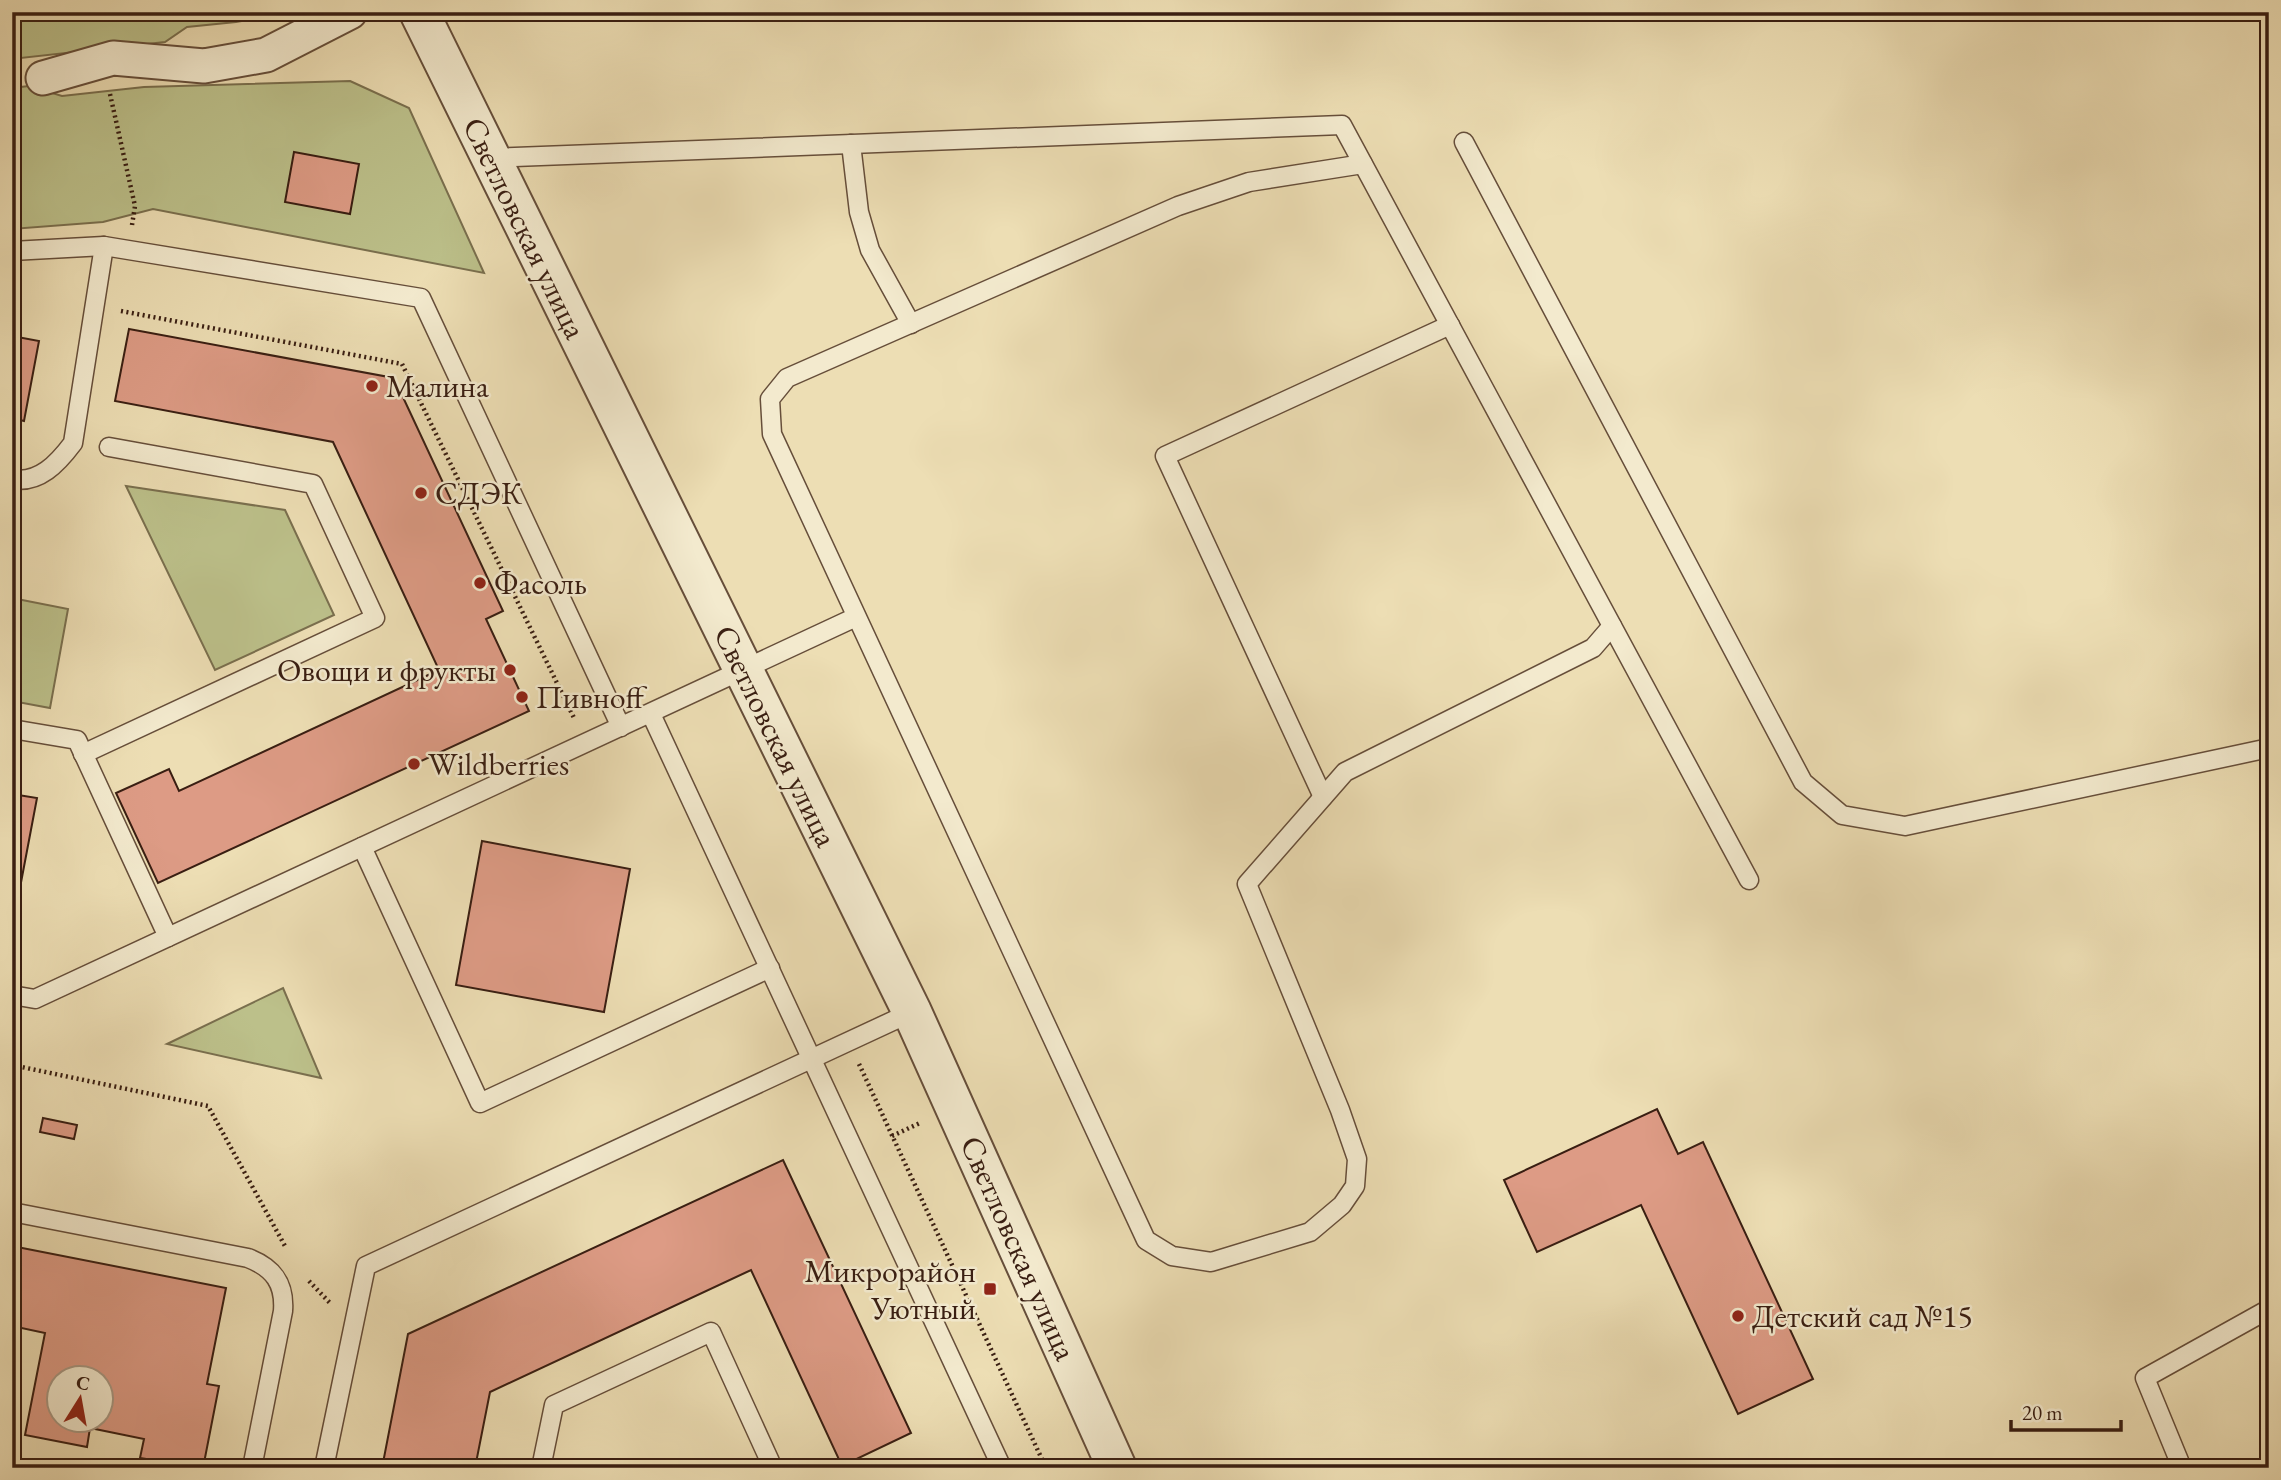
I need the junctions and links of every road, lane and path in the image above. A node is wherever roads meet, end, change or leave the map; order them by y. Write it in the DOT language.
graph roads {
  1 [pos="350,12"];
  2 [pos="419,12"];
  3 [pos="43,78"];
  4 [pos="1464,142"];
  5 [pos="851,144"];
  6 [pos="491,158"];
  7 [pos="1363,164"];
  8 [pos="104,246"];
  9 [pos="12,251"];
  10 [pos="121,310"];
  11 [pos="911,324"];
  12 [pos="1450,325"];
  13 [pos="109,447"];
  14 [pos="12,480"];
  15 [pos="856,617"];
  16 [pos="1612,626"];
  17 [pos="743,671"];
  18 [pos="610,702"];
  19 [pos="651,714"];
  20 [pos="574,718"];
  21 [pos="562,724"];
  22 [pos="621,727"];
  23 [pos="12,729"];
  24 [pos="2269,748"];
  25 [pos="83,754"];
  26 [pos="1323,797"];
  27 [pos="362,848"];
  28 [pos="1749,880"];
  29 [pos="168,937"];
  30 [pos="770,968"];
  31 [pos="12,995"];
  32 [pos="912,1012"];
  33 [pos="848,1041"];
  34 [pos="811,1059"];
  35 [pos="12,1065"];
  36 [pos="12,1212"];
  37 [pos="285,1247"];
  38 [pos="306,1278"];
  39 [pos="2269,1309"];
  40 [pos="354,1324"];
  41 [pos="253,1468"];
  42 [pos="324,1468"];
  43 [pos="541,1468"];
  44 [pos="773,1468"];
  45 [pos="1002,1468"];
  46 [pos="1046,1468"];
  47 [pos="1117,1468"];
  48 [pos="2182,1468"];
  1 -- 3 [label="street"];
  2 -- 6 [label="street, Светловская улица"];
  4 -- 24 [label="lane"];
  5 -- 6 [label="lane"];
  5 -- 7 [label="lane"];
  5 -- 11 [label="lane"];
  6 -- 17 [label="street, Светловская улица"];
  7 -- 11 [label="lane"];
  7 -- 12 [label="lane"];
  8 -- 9 [label="lane"];
  8 -- 14 [label="lane"];
  8 -- 18 [label="lane"];
  10 -- 20 [label="path"];
  11 -- 15 [label="lane"];
  12 -- 16 [label="lane"];
  12 -- 26 [label="lane"];
  13 -- 25 [label="lane"];
  15 -- 17 [label="lane"];
  15 -- 26 [label="lane"];
  16 -- 26 [label="lane"];
  16 -- 28 [label="lane"];
  17 -- 19 [label="lane"];
  17 -- 32 [label="street, Светловская улица"];
  18 -- 20 [label="path"];
  18 -- 22 [label="lane"];
  19 -- 22 [label="lane"];
  19 -- 30 [label="lane"];
  20 -- 21 [label="path"];
  22 -- 27 [label="lane"];
  23 -- 25 [label="lane"];
  25 -- 29 [label="lane"];
  27 -- 29 [label="lane"];
  27 -- 30 [label="lane"];
  29 -- 31 [label="lane"];
  30 -- 34 [label="lane"];
  32 -- 33 [label="lane"];
  32 -- 47 [label="street, Светловская улица"];
  33 -- 34 [label="lane"];
  33 -- 46 [label="path"];
  34 -- 40 [label="lane"];
  34 -- 45 [label="lane"];
  35 -- 37 [label="path"];
  36 -- 41 [label="lane"];
  38 -- 40 [label="path"];
  39 -- 48 [label="lane"];
  40 -- 42 [label="lane"];
  43 -- 44 [label="lane"];
}
